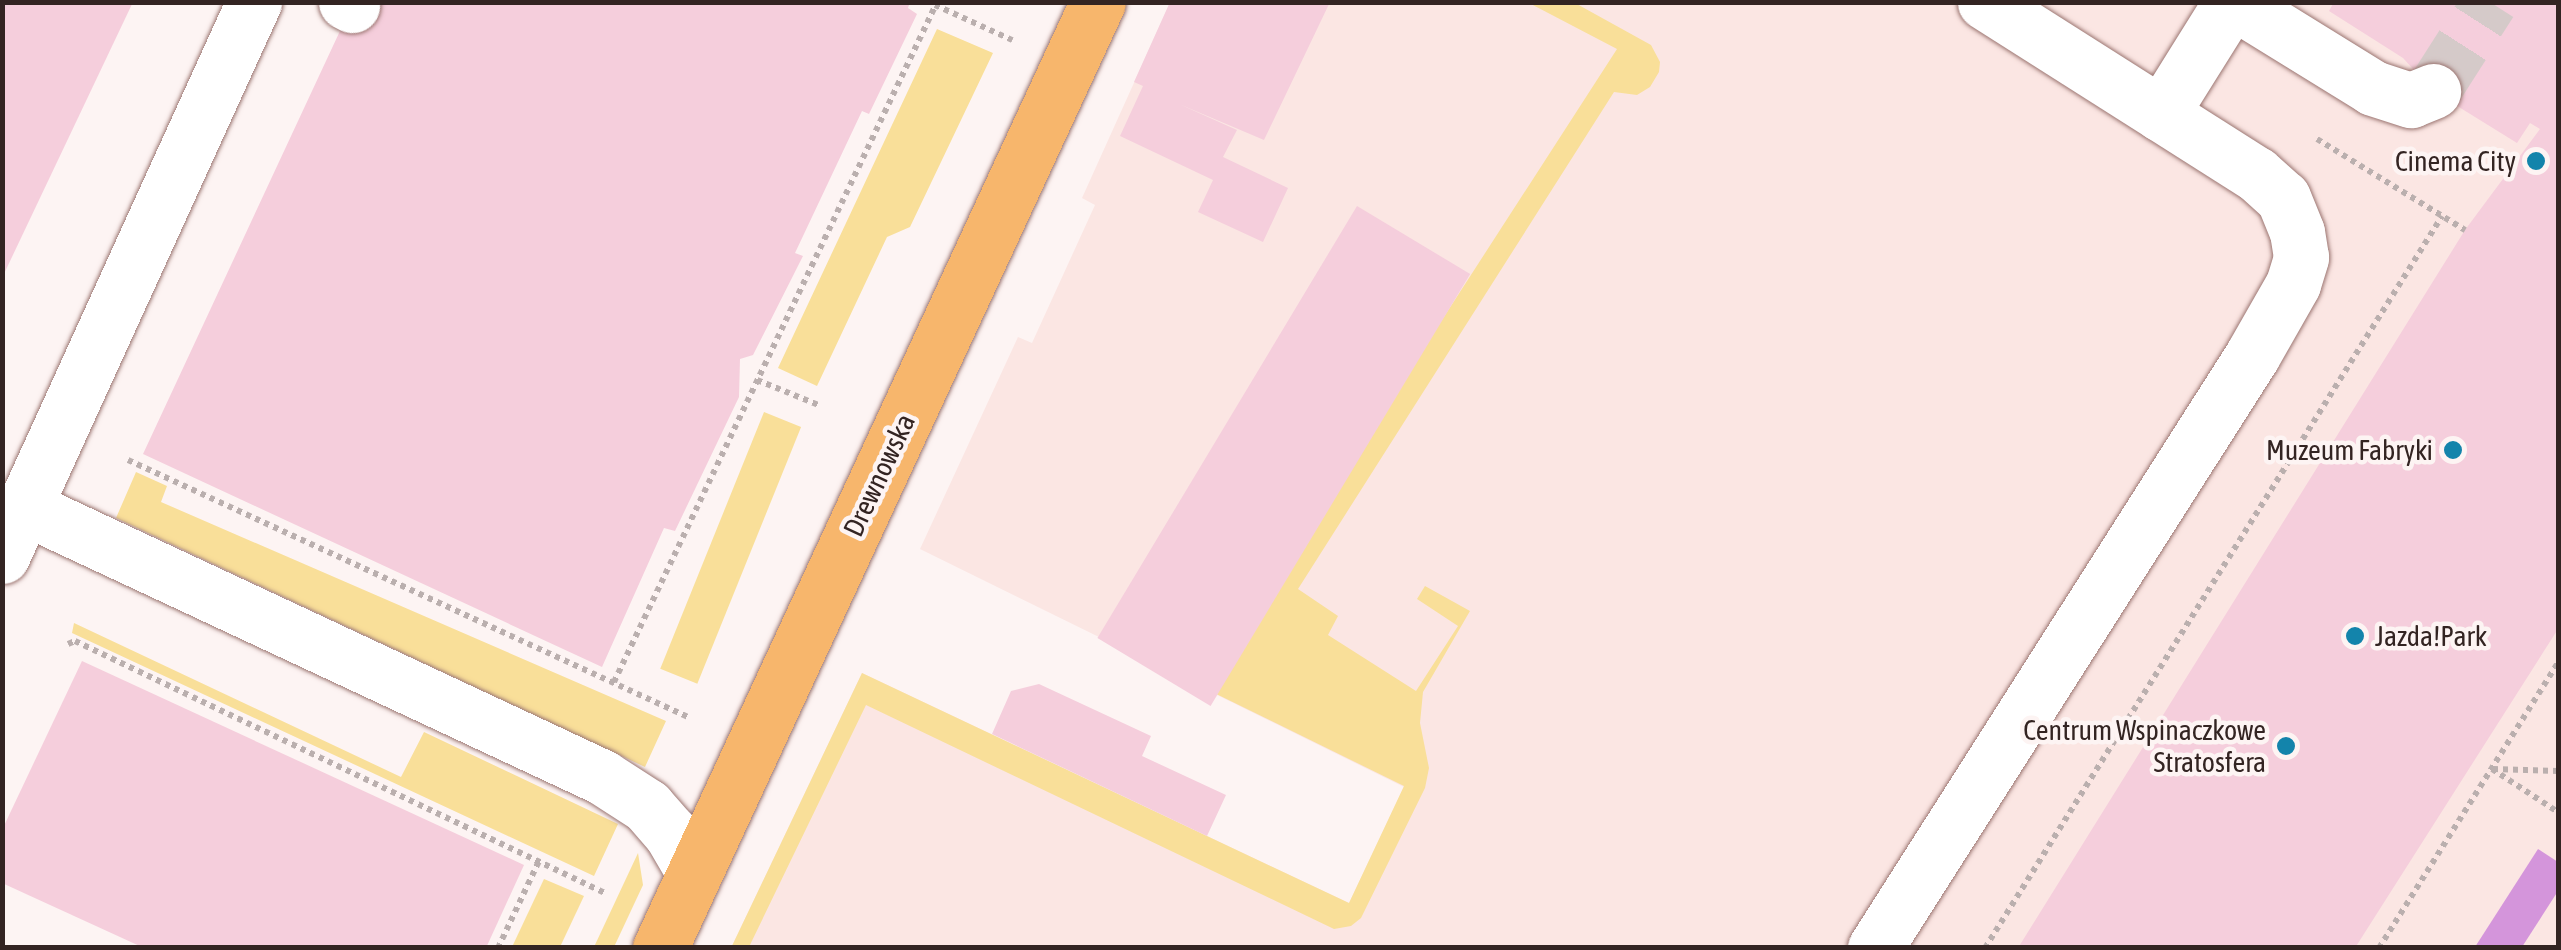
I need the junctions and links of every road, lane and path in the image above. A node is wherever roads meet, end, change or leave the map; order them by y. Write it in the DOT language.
graph roads {
  1 [pos="254,2"];
  2 [pos="1098,2"];
  3 [pos="1986,2"];
  4 [pos="2233,2"];
  5 [pos="936,4"];
  6 [pos="1025,46"];
  7 [pos="2434,90"];
  8 [pos="2161,114"];
  9 [pos="2442,216"];
  10 [pos="757,380"];
  11 [pos="821,406"];
  12 [pos="128,460"];
  13 [pos="14,532"];
  14 [pos="68,644"];
  15 [pos="2558,663"];
  16 [pos="614,682"];
  17 [pos="690,718"];
  18 [pos="2492,769"];
  19 [pos="2558,770"];
  20 [pos="2558,812"];
  21 [pos="539,862"];
  22 [pos="694,873"];
  23 [pos="607,894"];
  24 [pos="498,948"];
  25 [pos="660,948"];
  26 [pos="1875,948"];
  27 [pos="1985,948"];
  28 [pos="2378,948"];
  1 -- 13 [label="lane"];
  2 -- 22 [label="main road, Drewnowska"];
  3 -- 8 [label="lane"];
  4 -- 7 [label="lane"];
  4 -- 8 [label="lane"];
  5 -- 6 [label="path"];
  5 -- 10 [label="path"];
  8 -- 26 [label="lane"];
  9 -- 27 [label="path"];
  10 -- 11 [label="path"];
  10 -- 16 [label="path"];
  12 -- 16 [label="path"];
  13 -- 22 [label="lane"];
  14 -- 21 [label="path"];
  15 -- 18 [label="path"];
  16 -- 17 [label="path"];
  18 -- 19 [label="path"];
  18 -- 20 [label="path"];
  18 -- 28 [label="path"];
  21 -- 23 [label="path"];
  21 -- 24 [label="path"];
  22 -- 25 [label="main road, Drewnowska"];
}
